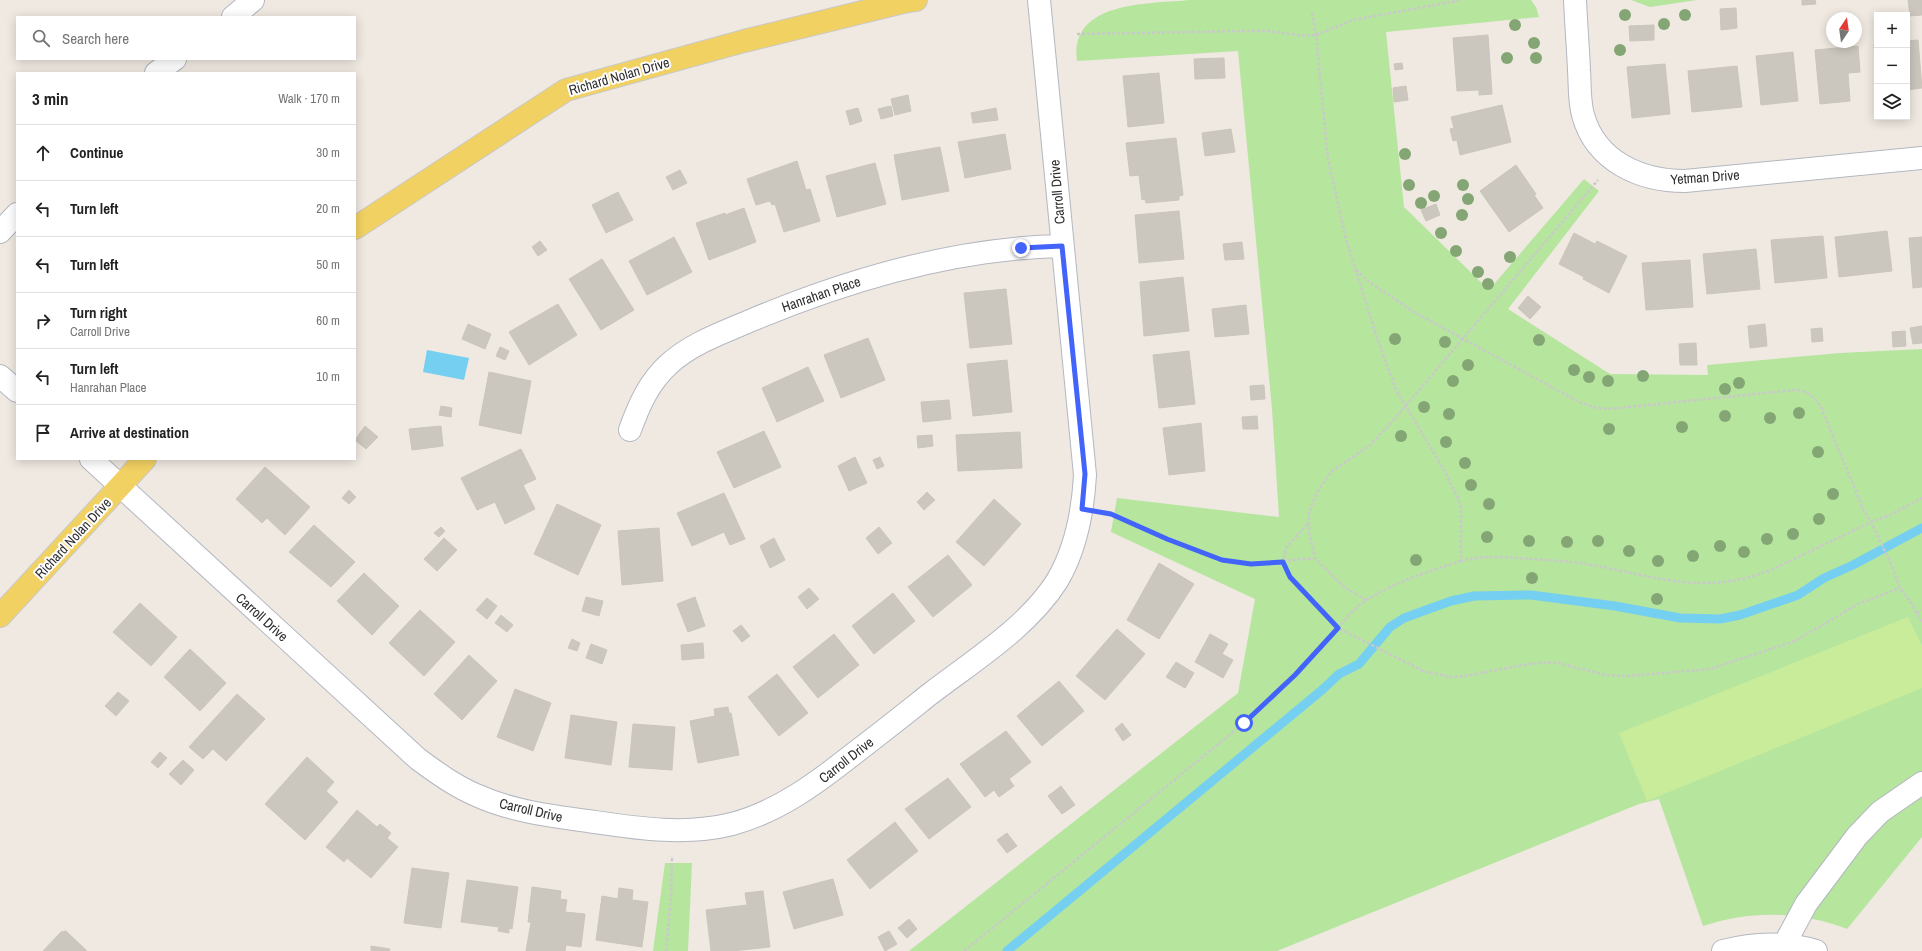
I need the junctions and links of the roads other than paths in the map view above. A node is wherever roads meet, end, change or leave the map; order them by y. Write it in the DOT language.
graph roads {
  1 [pos="253,0"];
  2 [pos="916,0"];
  3 [pos="1038,0"];
  4 [pos="1575,0"];
  5 [pos="234,16"];
  6 [pos="174,60"];
  7 [pos="157,72"];
  8 [pos="1922,158"];
  9 [pos="16,215"];
  10 [pos="356,227"];
  11 [pos="0,232"];
  12 [pos="1062,246"];
  13 [pos="0,376"];
  14 [pos="16,390"];
  15 [pos="630,430"];
  16 [pos="92,460"];
  17 [pos="144,460"];
  18 [pos="120,486"];
  19 [pos="0,616"];
  20 [pos="1922,783"];
  21 [pos="1784,945"];
  22 [pos="1723,951"];
  23 [pos="1816,951"];
  1 -- 5 [label="street"];
  2 -- 10 [label="main road, Richard Nolan Drive"];
  3 -- 12 [label="street, Carroll Drive"];
  4 -- 8 [label="street, Yetman Drive"];
  6 -- 7 [label="street"];
  9 -- 11 [label="street"];
  12 -- 15 [label="street, Hanrahan Place"];
  12 -- 18 [label="street, Carroll Drive"];
  13 -- 14 [label="street"];
  16 -- 18 [label="street, Carroll Drive"];
  17 -- 18 [label="main road, Richard Nolan Drive"];
  18 -- 19 [label="main road, Richard Nolan Drive"];
  20 -- 21 [label="street"];
  21 -- 22 [label="street"];
  21 -- 23 [label="street"];
}
